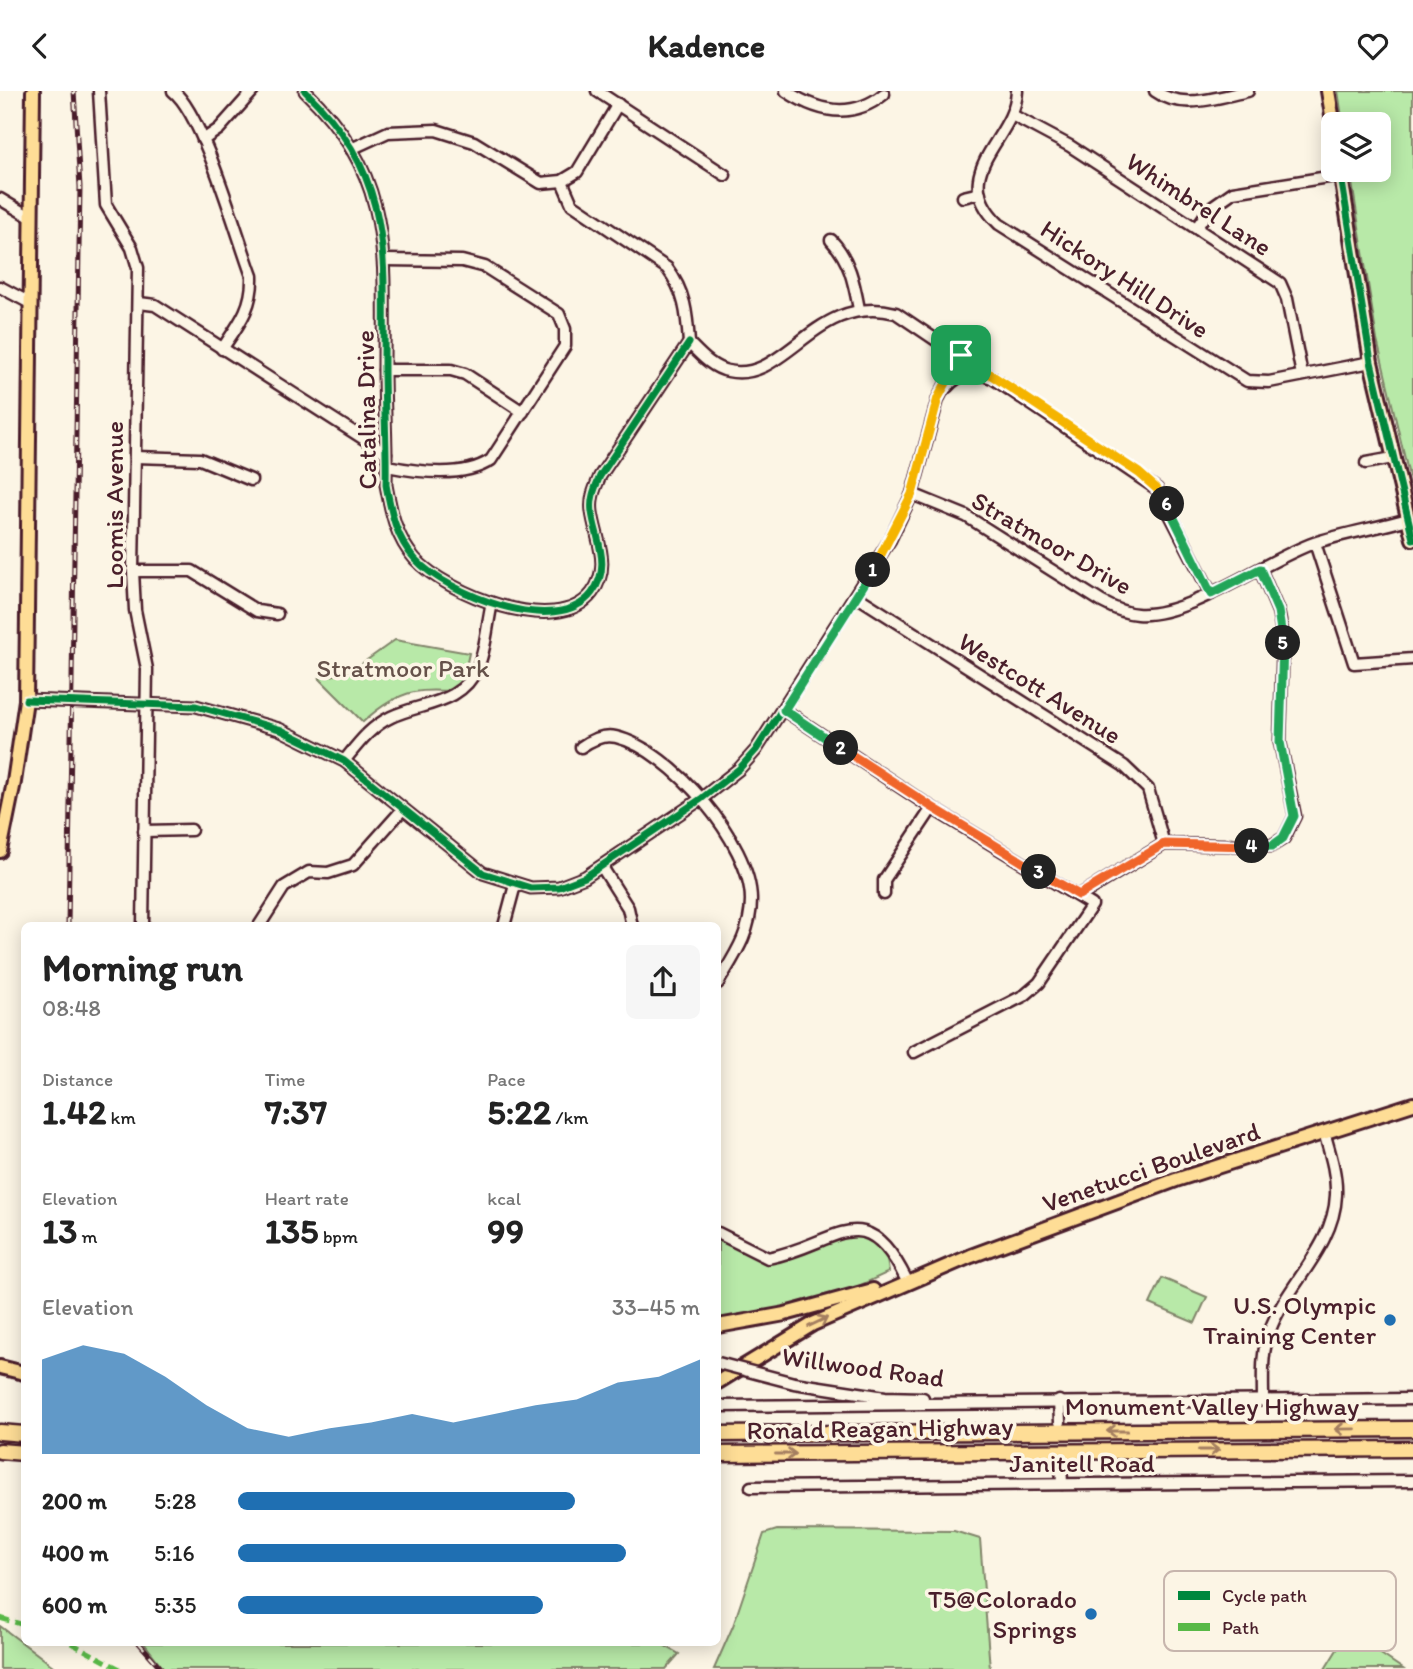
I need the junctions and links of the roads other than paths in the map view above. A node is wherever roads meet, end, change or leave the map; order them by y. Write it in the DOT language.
graph roads {
  1 [pos="33,91"];
  2 [pos="99,91"];
  3 [pos="173,91"];
  4 [pos="253,91"];
  5 [pos="305,91"];
  6 [pos="597,91"];
  7 [pos="786,91"];
  8 [pos="1017,91"];
  9 [pos="1155,91"];
  10 [pos="1248,91"];
  11 [pos="1328,91"];
  12 [pos="884,94"];
  13 [pos="618,104"];
  14 [pos="1332,112"];
  15 [pos="1012,115"];
  16 [pos="203,140"];
  17 [pos="351,149"];
  18 [pos="725,175"];
  19 [pos="1321,176"];
  20 [pos="562,181"];
  21 [pos="1343,182"];
  22 [pos="980,193"];
  23 [pos="963,197"];
  24 [pos="0,199"];
  25 [pos="32,218"];
  26 [pos="1197,227"];
  27 [pos="831,240"];
  28 [pos="386,260"];
  29 [pos="0,287"];
  30 [pos="30,303"];
  31 [pos="139,303"];
  32 [pos="859,309"];
  33 [pos="689,343"];
  34 [pos="222,349"];
  35 [pos="961,355"];
  36 [pos="1371,362"];
  37 [pos="384,370"];
  38 [pos="1302,375"];
  39 [pos="998,379"];
  40 [pos="938,398"];
  41 [pos="523,412"];
  42 [pos="386,453"];
  43 [pos="135,457"];
  44 [pos="1393,458"];
  45 [pos="1366,463"];
  46 [pos="387,466"];
  47 [pos="251,481"];
  48 [pos="912,494"];
  49 [pos="1408,519"];
  50 [pos="1413,539"];
  51 [pos="1315,543"];
  52 [pos="1260,569"];
  53 [pos="133,571"];
  54 [pos="1211,594"];
  55 [pos="856,596"];
  56 [pos="492,603"];
  57 [pos="277,614"];
  58 [pos="1413,659"];
  59 [pos="26,700"];
  60 [pos="148,702"];
  61 [pos="784,710"];
  62 [pos="580,747"];
  63 [pos="344,761"];
  64 [pos="701,799"];
  65 [pos="932,807"];
  66 [pos="403,809"];
  67 [pos="191,829"];
  68 [pos="144,831"];
  69 [pos="1164,844"];
  70 [pos="0,851"];
  71 [pos="602,867"];
  72 [pos="515,885"];
  73 [pos="884,894"];
  74 [pos="1079,895"];
  75 [pos="143,922"];
  76 [pos="262,922"];
  77 [pos="505,922"];
  78 [pos="631,922"];
  79 [pos="721,978"];
  80 [pos="914,1052"];
  81 [pos="1413,1104"];
  82 [pos="1324,1132"];
  83 [pos="721,1234"];
  84 [pos="908,1281"];
  85 [pos="721,1325"];
  86 [pos="721,1364"];
  87 [pos="721,1379"];
  88 [pos="1263,1399"];
  89 [pos="1413,1399"];
  90 [pos="1059,1401"];
  91 [pos="961,1402"];
  92 [pos="721,1406"];
  93 [pos="1060,1422"];
  94 [pos="1413,1429"];
  95 [pos="1011,1431"];
  96 [pos="0,1432"];
  97 [pos="21,1434"];
  98 [pos="721,1434"];
  99 [pos="1413,1449"];
  100 [pos="0,1451"];
  101 [pos="1042,1451"];
  102 [pos="21,1453"];
  103 [pos="721,1454"];
  104 [pos="1061,1461"];
  105 [pos="1413,1481"];
  106 [pos="1062,1484"];
  107 [pos="751,1487"];
  1 -- 25 [label="main road"];
  2 -- 31 [label="street, Loomis Avenue"];
  3 -- 16 [label="street"];
  4 -- 16 [label="street"];
  5 -- 17 [label="street, Catalina Drive"];
  6 -- 13 [label="street"];
  7 -- 12 [label="street"];
  8 -- 15 [label="street"];
  9 -- 10 [label="street"];
  11 -- 14 [label="main road"];
  13 -- 18 [label="street"];
  13 -- 20 [label="street"];
  15 -- 22 [label="street"];
  15 -- 26 [label="street, Whimbrel Lane"];
  16 -- 34 [label="street"];
  17 -- 20 [label="street"];
  17 -- 28 [label="street, Catalina Drive"];
  19 -- 26 [label="street"];
  20 -- 33 [label="street"];
  21 -- 36 [label="main road"];
  22 -- 23 [label="street"];
  22 -- 38 [label="street, Hickory Hill Drive"];
  24 -- 25 [label="street"];
  25 -- 30 [label="main road"];
  26 -- 38 [label="street, Whimbrel Lane"];
  27 -- 32 [label="street"];
  28 -- 37 [label="street, Catalina Drive"];
  28 -- 41 [label="street"];
  29 -- 30 [label="street"];
  30 -- 59 [label="main road"];
  31 -- 34 [label="street"];
  31 -- 43 [label="street, Loomis Avenue"];
  32 -- 33 [label="street"];
  32 -- 35 [label="street"];
  33 -- 56 [label="street, Catalina Drive"];
  34 -- 42 [label="street"];
  35 -- 39 [label="street"];
  35 -- 40 [label="street"];
  36 -- 38 [label="street, Hickory Hill Drive"];
  36 -- 44 [label="main road"];
  37 -- 41 [label="street"];
  37 -- 42 [label="street, Catalina Drive"];
  39 -- 40 [label="street"];
  39 -- 54 [label="street"];
  40 -- 48 [label="street"];
  41 -- 46 [label="street"];
  42 -- 46 [label="street, Catalina Drive"];
  43 -- 47 [label="street"];
  43 -- 53 [label="street, Loomis Avenue"];
  44 -- 45 [label="street"];
  44 -- 49 [label="main road"];
  46 -- 56 [label="street, Catalina Drive"];
  48 -- 54 [label="street, Stratmoor Drive"];
  48 -- 55 [label="street"];
  49 -- 50 [label="main road"];
  49 -- 51 [label="street, Stratmoor Drive"];
  51 -- 52 [label="street, Stratmoor Drive"];
  51 -- 58 [label="street"];
  52 -- 54 [label="street, Stratmoor Drive"];
  52 -- 69 [label="street"];
  53 -- 57 [label="street"];
  53 -- 60 [label="street, Loomis Avenue"];
  55 -- 61 [label="street"];
  55 -- 69 [label="street, Westcott Avenue"];
  56 -- 63 [label="street"];
  59 -- 60 [label="street"];
  59 -- 70 [label="main road"];
  60 -- 63 [label="street"];
  60 -- 68 [label="street, Loomis Avenue"];
  61 -- 64 [label="street"];
  61 -- 65 [label="street"];
  62 -- 64 [label="street"];
  63 -- 66 [label="street"];
  64 -- 71 [label="street"];
  64 -- 79 [label="street"];
  65 -- 73 [label="street"];
  65 -- 74 [label="street"];
  66 -- 72 [label="street"];
  66 -- 76 [label="street"];
  67 -- 68 [label="street"];
  68 -- 75 [label="street, Loomis Avenue"];
  69 -- 74 [label="street"];
  71 -- 72 [label="street"];
  71 -- 78 [label="street"];
  72 -- 77 [label="street"];
  74 -- 80 [label="street"];
  81 -- 82 [label="main road, Venetucci Boulevard"];
  82 -- 84 [label="main road, Venetucci Boulevard"];
  82 -- 88 [label="street"];
  83 -- 84 [label="street"];
  84 -- 85 [label="main road, Venetucci Boulevard"];
  87 -- 84 [label="main road, Venetucci Boulevard, one-way"];
  86 -- 91 [label="street, Willwood Road, bridge"];
  88 -- 89 [label="street, Willwood Road"];
  88 -- 90 [label="street, Willwood Road"];
  90 -- 91 [label="street, Willwood Road"];
  90 -- 93 [label="street"];
  91 -- 92 [label="street, Willwood Road"];
  94 -- 95 [label="highway, Monument Valley Highway, one-way"];
  95 -- 98 [label="highway, Ronald Reagan Highway"];
  96 -- 97 [label="highway"];
  101 -- 99 [label="highway, Monument Valley Highway, one-way"];
  100 -- 102 [label="highway"];
  103 -- 101 [label="highway, Ronald Reagan Highway, one-way"];
  104 -- 106 [label="street"];
  105 -- 106 [label="street, Janitell Road"];
  106 -- 107 [label="street, Janitell Road"];
}
